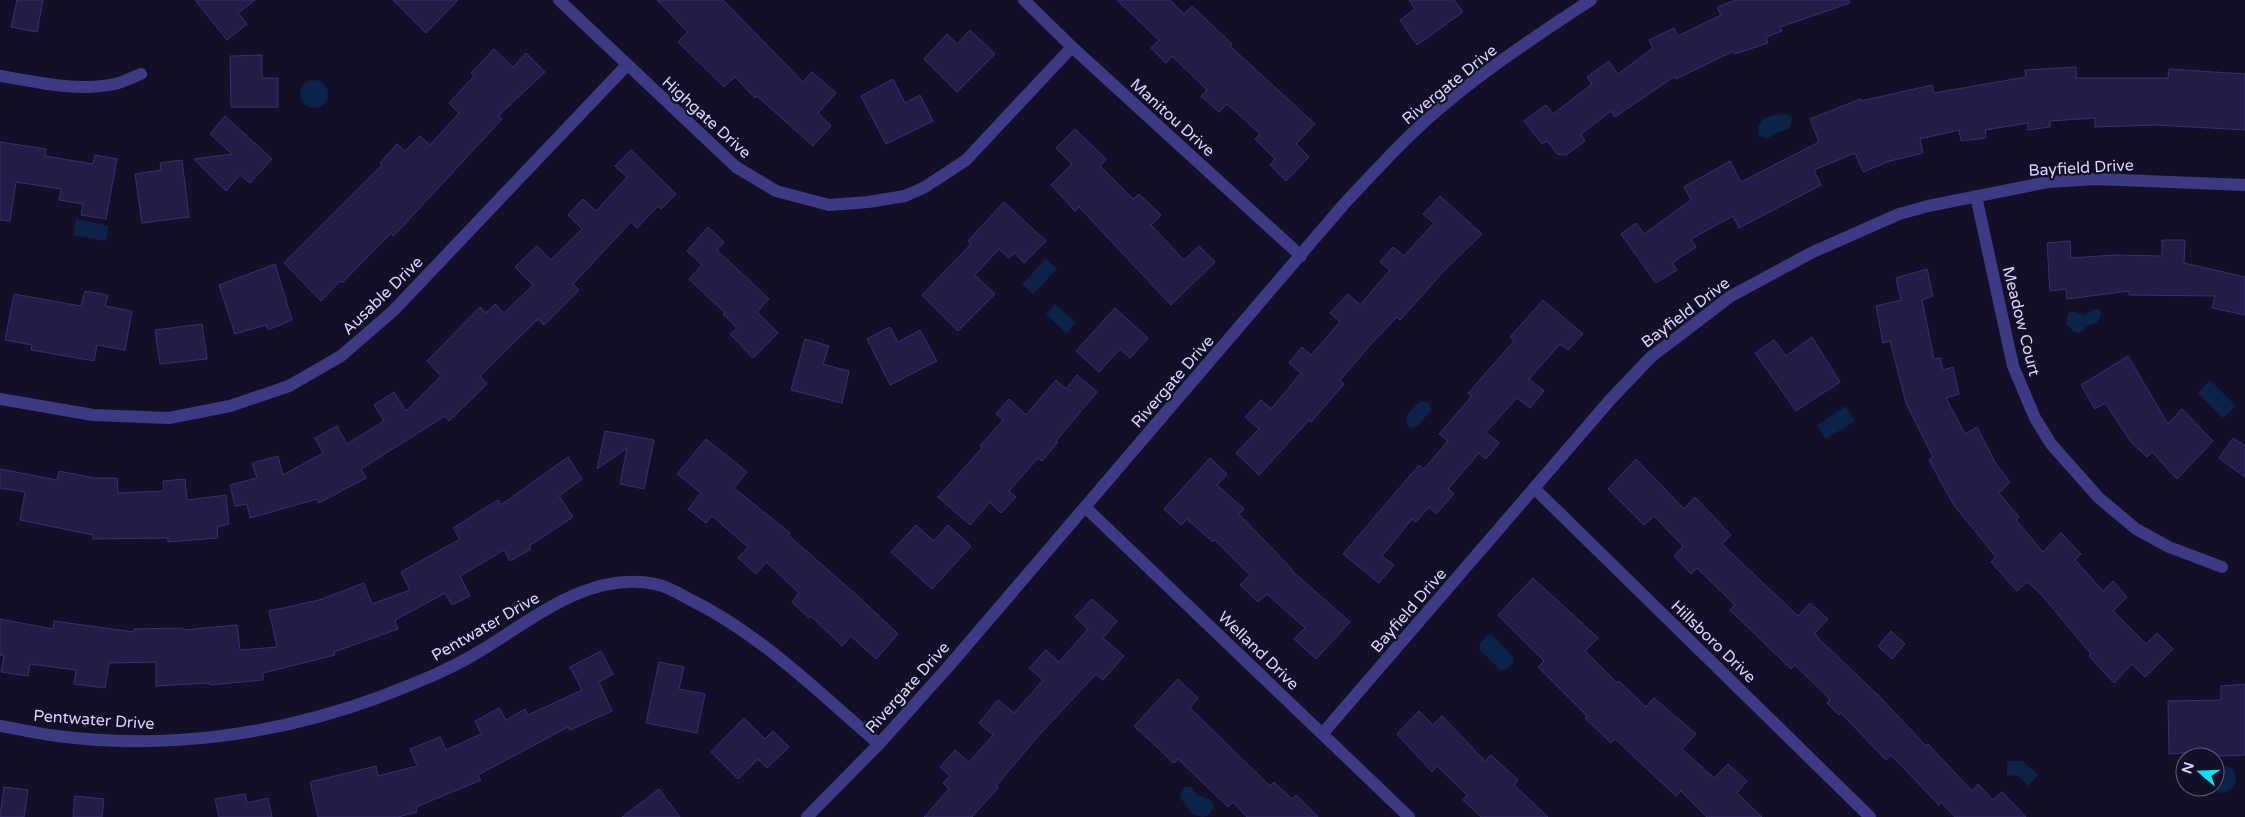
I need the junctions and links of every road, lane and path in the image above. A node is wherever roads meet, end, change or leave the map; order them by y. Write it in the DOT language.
graph roads {
  1 [pos="559,0"];
  2 [pos="1024,0"];
  3 [pos="1591,0"];
  4 [pos="1072,46"];
  5 [pos="627,65"];
  6 [pos="141,74"];
  7 [pos="0,76"];
  8 [pos="2245,185"];
  9 [pos="1976,196"];
  10 [pos="1301,256"];
  11 [pos="0,399"];
  12 [pos="1535,489"];
  13 [pos="1085,507"];
  14 [pos="2222,567"];
  15 [pos="0,726"];
  16 [pos="1323,733"];
  17 [pos="879,744"];
  18 [pos="807,817"];
  19 [pos="1409,817"];
  20 [pos="1870,817"];
  1 -- 5 [label="street, Highgate Drive"];
  2 -- 4 [label="street, Manitou Drive"];
  3 -- 10 [label="street, Rivergate Drive"];
  4 -- 5 [label="street, Highgate Drive"];
  4 -- 10 [label="street, Manitou Drive"];
  5 -- 11 [label="street, Ausable Drive"];
  6 -- 7 [label="street"];
  8 -- 9 [label="street, Bayfield Drive"];
  9 -- 12 [label="street, Bayfield Drive"];
  9 -- 14 [label="street, Meadow Court"];
  10 -- 13 [label="street, Rivergate Drive"];
  12 -- 16 [label="street, Bayfield Drive"];
  12 -- 20 [label="street, Hillsboro Drive"];
  13 -- 16 [label="street, Welland Drive"];
  13 -- 17 [label="street, Rivergate Drive"];
  15 -- 17 [label="street, Pentwater Drive"];
  16 -- 19 [label="street, Welland Drive"];
  17 -- 18 [label="street, Rivergate Drive"];
}
